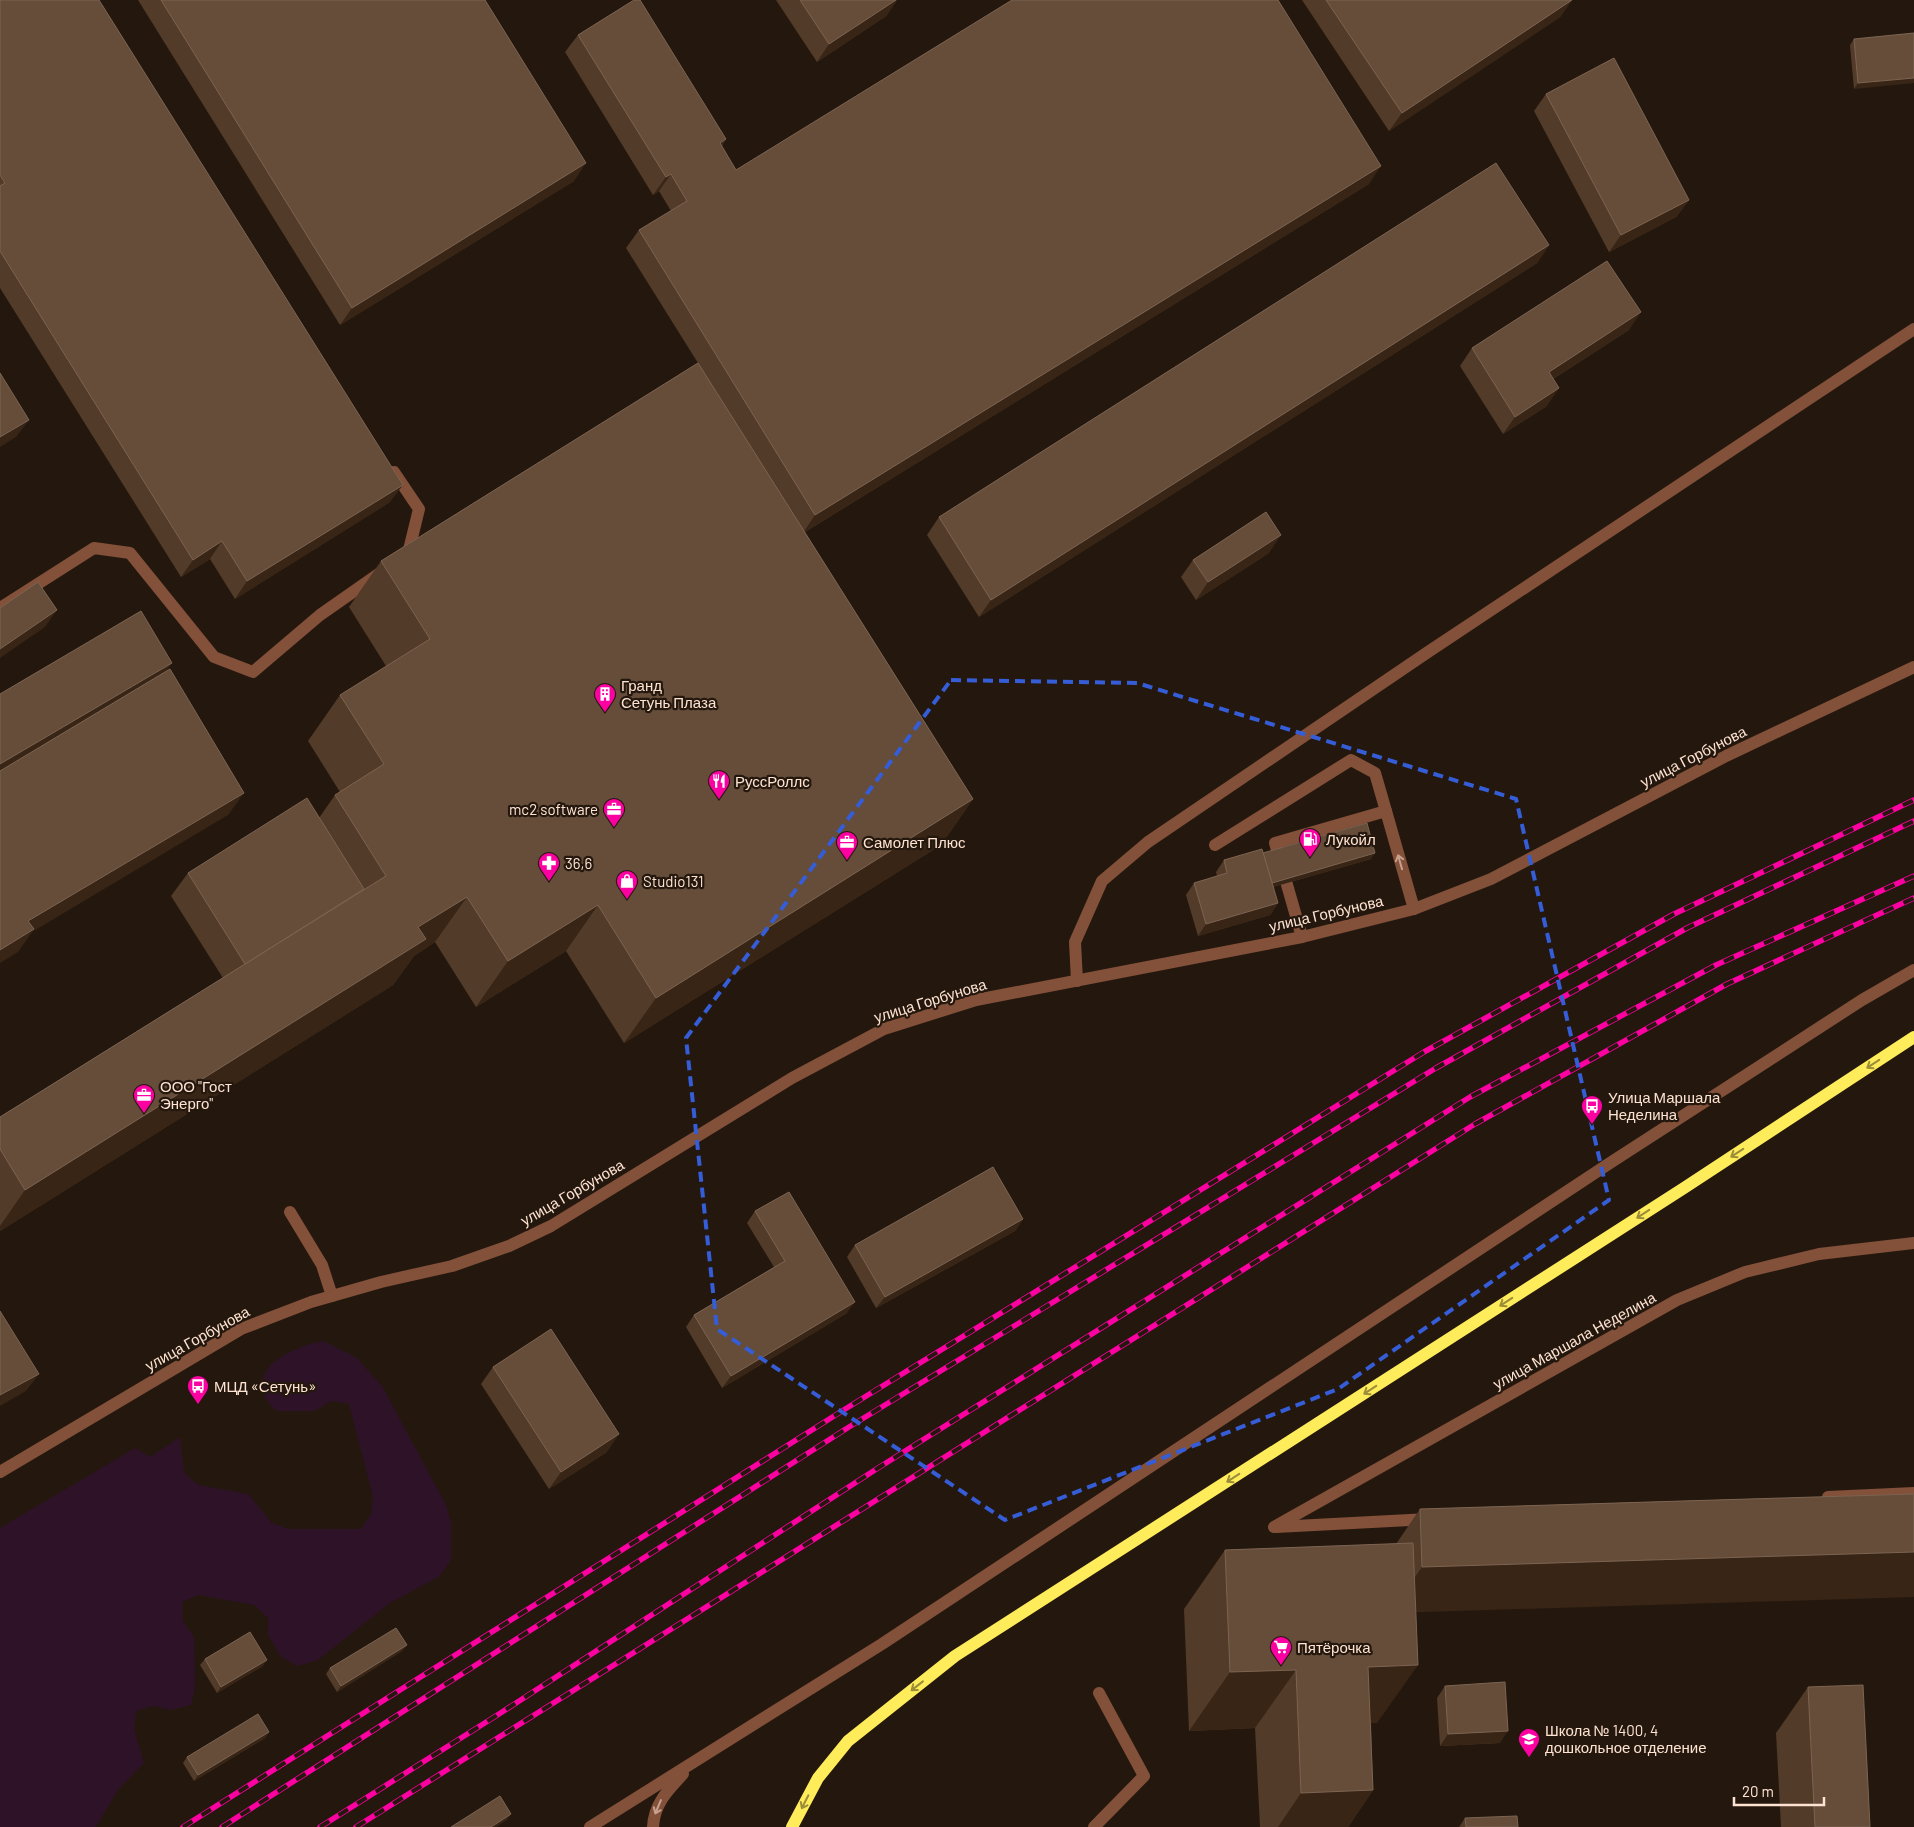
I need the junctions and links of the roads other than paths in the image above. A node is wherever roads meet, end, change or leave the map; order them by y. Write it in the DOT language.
graph roads {
  1 [pos="1914,329"];
  2 [pos="387,461"];
  3 [pos="0,608"];
  4 [pos="1914,667"];
  5 [pos="1386,811"];
  6 [pos="1215,845"];
  7 [pos="1414,908"];
  8 [pos="1302,937"];
  9 [pos="1914,970"];
  10 [pos="1077,981"];
  11 [pos="1914,1037"];
  12 [pos="290,1212"];
  13 [pos="1914,1243"];
  14 [pos="332,1296"];
  15 [pos="0,1472"];
  16 [pos="1914,1493"];
  17 [pos="1815,1498"];
  18 [pos="1437,1518"];
  19 [pos="1099,1693"];
  20 [pos="693,1763"];
  21 [pos="590,1827"];
  22 [pos="653,1827"];
  23 [pos="792,1827"];
  24 [pos="1094,1827"];
  1 -- 10 [label="street"];
  2 -- 3 [label="street"];
  4 -- 7 [label="street, улица Горбунова"];
  5 -- 6 [label="street"];
  7 -- 5 [label="street, one-way"];
  5 -- 8 [label="street"];
  7 -- 8 [label="street, улица Горбунова"];
  8 -- 10 [label="street, улица Горбунова"];
  9 -- 20 [label="street"];
  10 -- 14 [label="street, улица Горбунова"];
  11 -- 23 [label="main road, one-way"];
  12 -- 14 [label="street"];
  13 -- 18 [label="street, улица Маршала Неделина"];
  14 -- 15 [label="street, улица Горбунова"];
  16 -- 17 [label="street"];
  19 -- 24 [label="street"];
  20 -- 21 [label="street"];
  20 -- 22 [label="street, one-way"];
}
